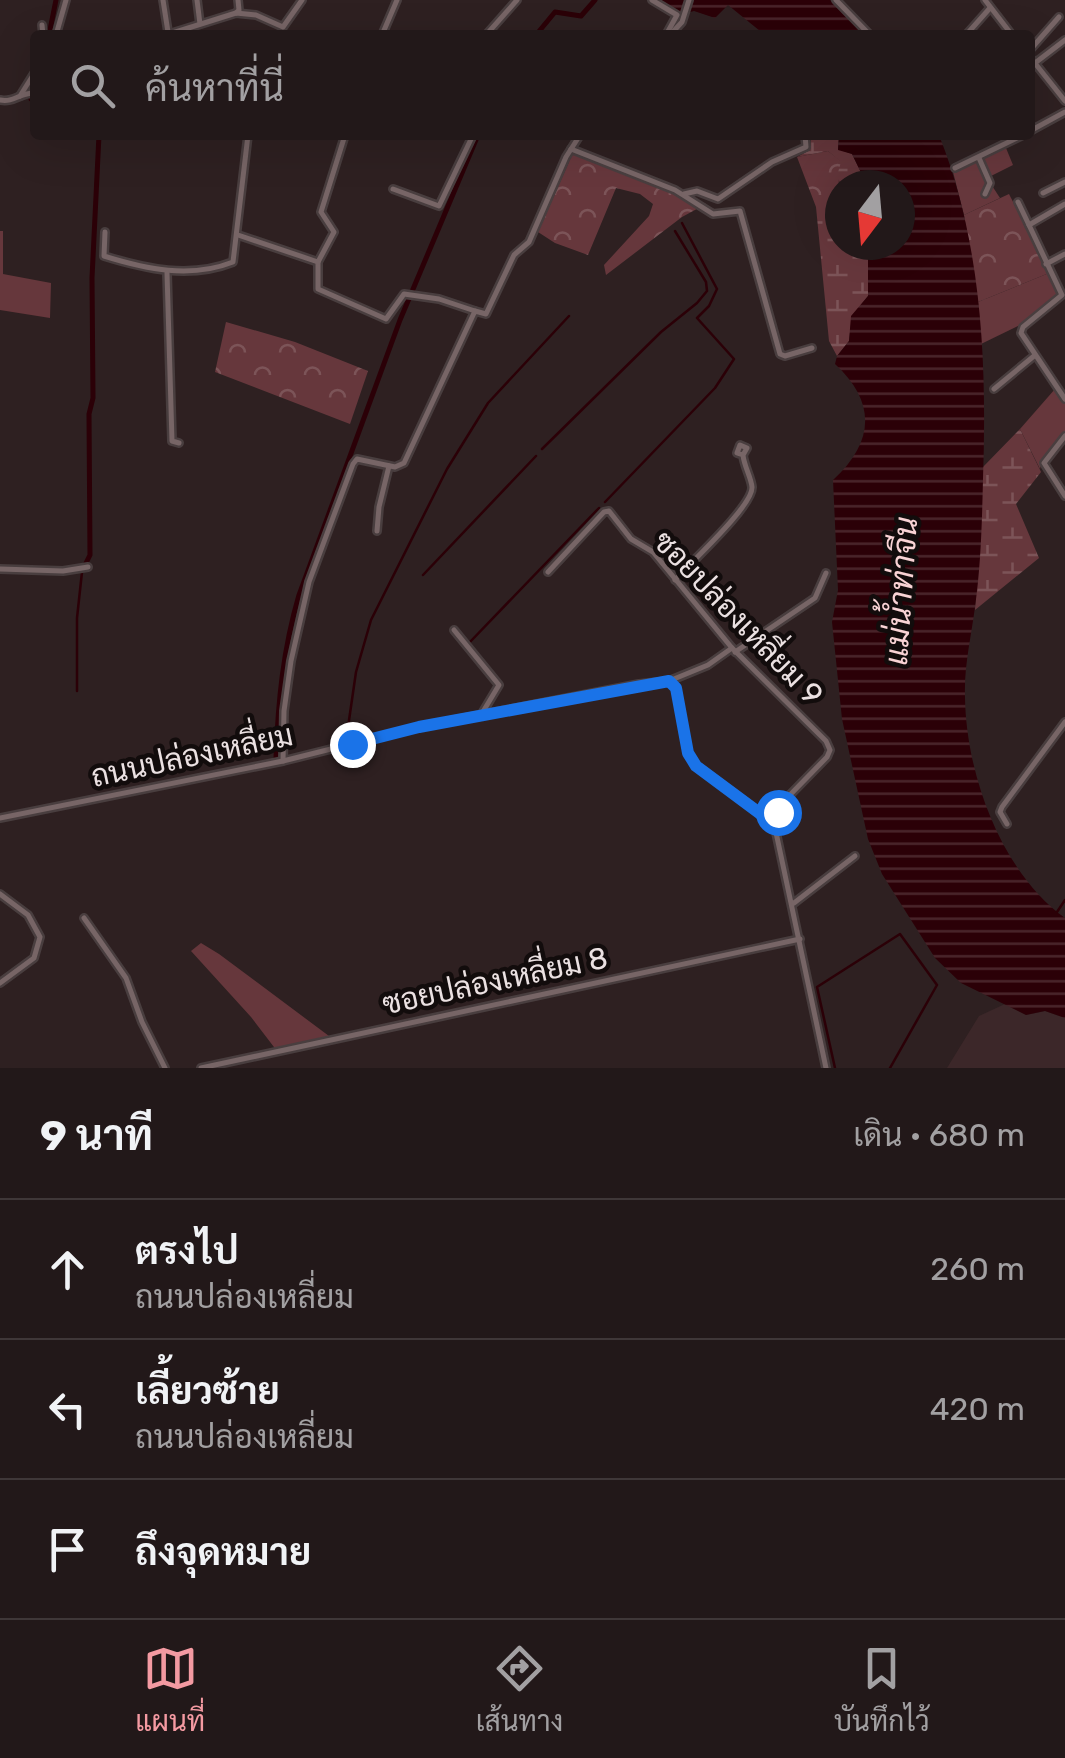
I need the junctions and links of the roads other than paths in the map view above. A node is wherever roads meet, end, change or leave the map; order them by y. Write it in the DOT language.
graph roads {
  1 [pos="66,0"];
  2 [pos="163,0"];
  3 [pos="197,0"];
  4 [pos="238,0"];
  5 [pos="302,0"];
  6 [pos="397,0"];
  7 [pos="517,0"];
  8 [pos="652,0"];
  9 [pos="690,0"];
  10 [pos="836,0"];
  11 [pos="985,0"];
  12 [pos="990,8"];
  13 [pos="236,13"];
  14 [pos="1059,17"];
  15 [pos="200,24"];
  16 [pos="42,25"];
  17 [pos="42,30"];
  18 [pos="57,30"];
  19 [pos="167,30"];
  20 [pos="180,30"];
  21 [pos="384,30"];
  22 [pos="490,30"];
  23 [pos="671,30"];
  24 [pos="674,30"];
  25 [pos="865,30"];
  26 [pos="970,30"];
  27 [pos="1008,30"];
  28 [pos="1065,40"];
  29 [pos="1035,52"];
  30 [pos="1035,56"];
  31 [pos="1035,63"];
  32 [pos="30,80"];
  33 [pos="30,94"];
  34 [pos="20,96"];
  35 [pos="0,100"];
  36 [pos="1065,101"];
  37 [pos="1065,112"];
  38 [pos="1035,128"];
  39 [pos="247,140"];
  40 [pos="343,140"];
  41 [pos="471,140"];
  42 [pos="577,140"];
  43 [pos="805,140"];
  44 [pos="1013,140"];
  45 [pos="571,149"];
  46 [pos="979,158"];
  47 [pos="955,168"];
  48 [pos="1065,182"];
  49 [pos="393,188"];
  50 [pos="1043,193"];
  51 [pos="684,194"];
  52 [pos="985,194"];
  53 [pos="1018,202"];
  54 [pos="1065,204"];
  55 [pos="1028,225"];
  56 [pos="105,232"];
  57 [pos="238,234"];
  58 [pos="1065,254"];
  59 [pos="318,262"];
  60 [pos="1046,264"];
  61 [pos="167,273"];
  62 [pos="475,311"];
  63 [pos="812,348"];
  64 [pos="1034,356"];
  65 [pos="994,389"];
  66 [pos="1065,399"];
  67 [pos="1065,436"];
  68 [pos="178,443"];
  69 [pos="742,455"];
  70 [pos="389,466"];
  71 [pos="1065,496"];
  72 [pos="377,531"];
  73 [pos="88,567"];
  74 [pos="0,569"];
  75 [pos="548,572"];
  76 [pos="826,573"];
  77 [pos="675,580"];
  78 [pos="454,630"];
  79 [pos="734,650"];
  80 [pos="669,681"];
  81 [pos="481,715"];
  82 [pos="1065,722"];
  83 [pos="282,761"];
  84 [pos="0,818"];
  85 [pos="774,824"];
  86 [pos="1007,824"];
  87 [pos="854,856"];
  88 [pos="0,894"];
  89 [pos="793,904"];
  90 [pos="84,918"];
  91 [pos="800,939"];
  92 [pos="0,983"];
  93 [pos="165,1068"];
  94 [pos="200,1068"];
  95 [pos="826,1068"];
  1 -- 18 [label="street"];
  2 -- 19 [label="street"];
  3 -- 15 [label="street"];
  4 -- 13 [label="street"];
  5 -- 13 [label="street"];
  6 -- 21 [label="street"];
  7 -- 22 [label="street"];
  8 -- 23 [label="street"];
  9 -- 24 [label="street"];
  10 -- 25 [label="street"];
  11 -- 12 [label="street"];
  12 -- 26 [label="street"];
  12 -- 27 [label="street"];
  13 -- 15 [label="street"];
  14 -- 29 [label="street"];
  15 -- 20 [label="street"];
  16 -- 17 [label="street"];
  28 -- 30 [label="street"];
  31 -- 36 [label="street"];
  32 -- 34 [label="street"];
  33 -- 34 [label="street"];
  34 -- 35 [label="street"];
  37 -- 38 [label="street"];
  39 -- 57 [label="street"];
  40 -- 59 [label="street"];
  41 -- 49 [label="street"];
  42 -- 45 [label="street"];
  43 -- 51 [label="street"];
  44 -- 46 [label="street"];
  45 -- 51 [label="street"];
  45 -- 62 [label="street"];
  46 -- 47 [label="street"];
  46 -- 52 [label="street"];
  48 -- 50 [label="street"];
  51 -- 63 [label="street"];
  53 -- 55 [label="street"];
  54 -- 55 [label="street"];
  55 -- 60 [label="street"];
  56 -- 61 [label="street"];
  57 -- 59 [label="street"];
  57 -- 61 [label="street"];
  58 -- 60 [label="street"];
  59 -- 62 [label="street"];
  60 -- 64 [label="street"];
  61 -- 68 [label="street"];
  62 -- 70 [label="street"];
  64 -- 65 [label="street"];
  64 -- 66 [label="street"];
  67 -- 71 [label="street"];
  69 -- 77 [label="street"];
  70 -- 72 [label="street"];
  70 -- 83 [label="street"];
  73 -- 74 [label="street"];
  75 -- 77 [label="street, ซอยปล่องเหลี่ยม 9"];
  76 -- 79 [label="street, ถนนปล่องเหลี่ยม"];
  77 -- 79 [label="street, ซอยปล่องเหลี่ยม 9"];
  78 -- 81 [label="street"];
  79 -- 80 [label="street, ถนนปล่องเหลี่ยม"];
  79 -- 85 [label="street, ซอยปล่องเหลี่ยม 9"];
  80 -- 81 [label="street, ถนนปล่องเหลี่ยม"];
  80 -- 85 [label="street"];
  81 -- 83 [label="street, ถนนปล่องเหลี่ยม"];
  82 -- 86 [label="street"];
  83 -- 84 [label="street, ถนนปล่องเหลี่ยม"];
  85 -- 89 [label="street"];
  87 -- 89 [label="street"];
  88 -- 92 [label="street"];
  89 -- 91 [label="street"];
  90 -- 93 [label="street"];
  91 -- 94 [label="street, ซอยปล่องเหลี่ยม 8"];
  91 -- 95 [label="street"];
}
